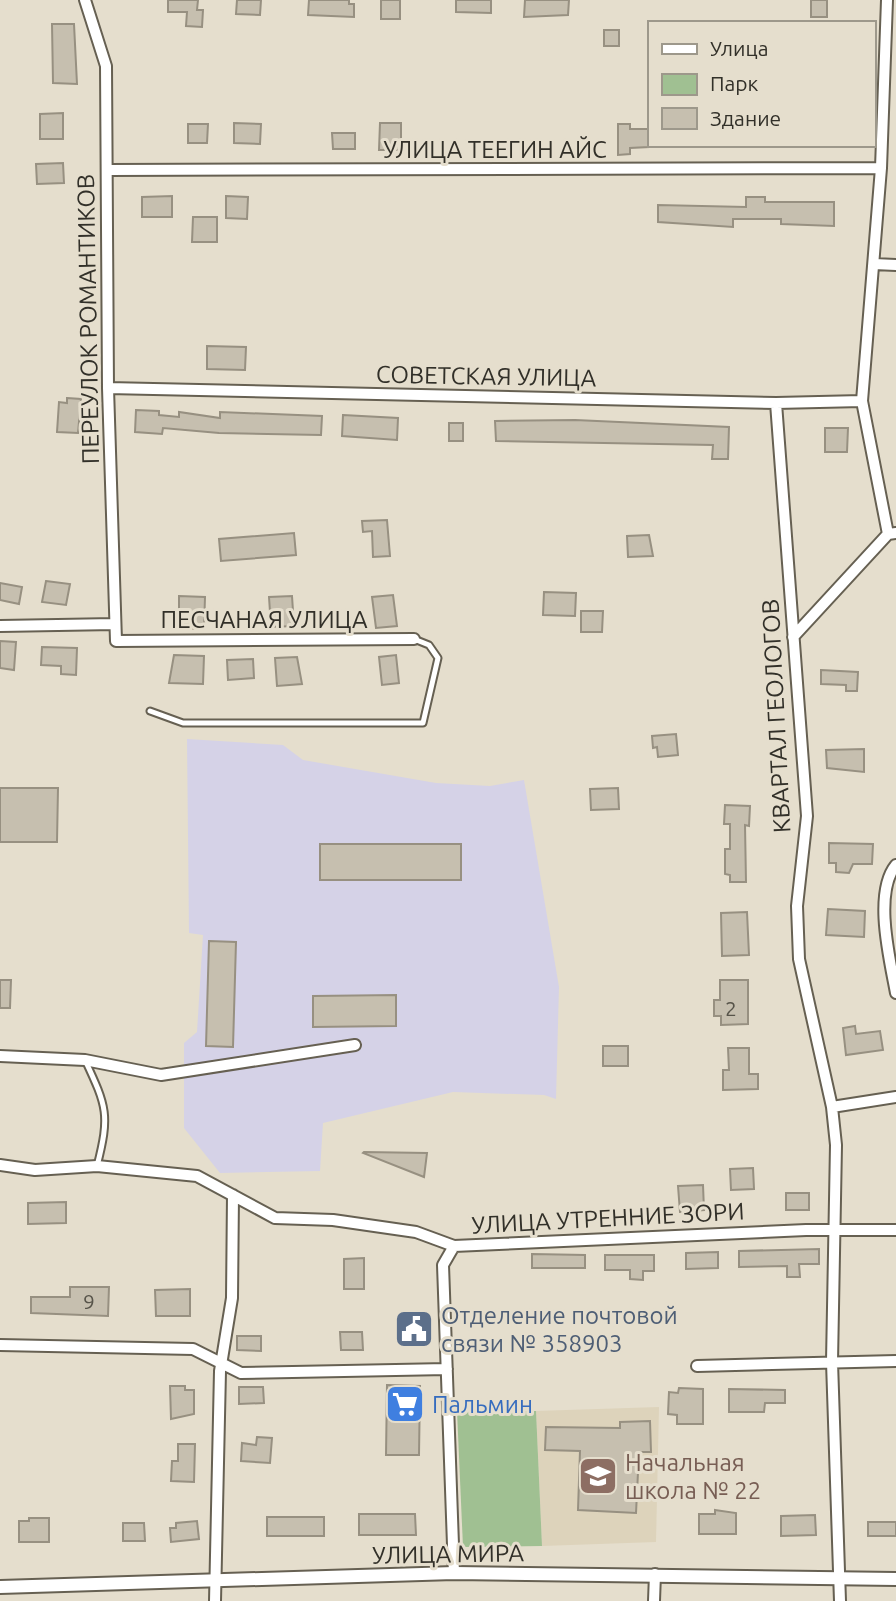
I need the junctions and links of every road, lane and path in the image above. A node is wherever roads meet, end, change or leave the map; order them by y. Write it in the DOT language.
graph roads {
  1 [pos="85,0"];
  2 [pos="887,0"];
  3 [pos="881,168"];
  4 [pos="108,170"];
  5 [pos="874,264"];
  6 [pos="896,265"];
  7 [pos="108,388"];
  8 [pos="862,401"];
  9 [pos="776,403"];
  10 [pos="892,534"];
  11 [pos="115,624"];
  12 [pos="0,626"];
  13 [pos="793,637"];
  14 [pos="414,639"];
  15 [pos="116,641"];
  16 [pos="150,711"];
  17 [pos="896,865"];
  18 [pos="896,993"];
  19 [pos="355,1045"];
  20 [pos="0,1056"];
  21 [pos="85,1060"];
  22 [pos="896,1097"];
  23 [pos="832,1107"];
  24 [pos="0,1166"];
  25 [pos="97,1166"];
  26 [pos="233,1195"];
  27 [pos="833,1230"];
  28 [pos="896,1230"];
  29 [pos="454,1246"];
  30 [pos="0,1345"];
  31 [pos="896,1361"];
  32 [pos="832,1362"];
  33 [pos="221,1363"];
  34 [pos="697,1367"];
  35 [pos="447,1369"];
  36 [pos="454,1573"];
  37 [pos="655,1574"];
  38 [pos="839,1577"];
  39 [pos="896,1579"];
  40 [pos="215,1582"];
  41 [pos="0,1587"];
  42 [pos="215,1601"];
  43 [pos="654,1601"];
  44 [pos="840,1601"];
  1 -- 4 [label="street, ПЕРЕУЛОК РОМАНТИКОВ"];
  2 -- 3 [label="street"];
  3 -- 4 [label="street, УЛИЦА ТЕЕГИН АЙС"];
  3 -- 5 [label="street"];
  4 -- 7 [label="street, ПЕРЕУЛОК РОМАНТИКОВ"];
  5 -- 6 [label="street"];
  5 -- 8 [label="street"];
  7 -- 9 [label="street, СОВЕТСКАЯ УЛИЦА"];
  7 -- 11 [label="street, ПЕРЕУЛОК РОМАНТИКОВ"];
  8 -- 9 [label="street, СОВЕТСКАЯ УЛИЦА"];
  8 -- 10 [label="street"];
  9 -- 13 [label="street, КВАРТАЛ ГЕОЛОГОВ"];
  10 -- 13 [label="street"];
  11 -- 12 [label="street"];
  11 -- 15 [label="street, ПЕРЕУЛОК РОМАНТИКОВ"];
  13 -- 23 [label="street, КВАРТАЛ ГЕОЛОГОВ"];
  14 -- 15 [label="street, ПЕСЧАНАЯ УЛИЦА"];
  14 -- 16 [label="lane"];
  17 -- 18 [label="street"];
  19 -- 21 [label="street"];
  20 -- 21 [label="street"];
  21 -- 25 [label="lane"];
  22 -- 23 [label="street"];
  23 -- 27 [label="street, КВАРТАЛ ГЕОЛОГОВ"];
  24 -- 25 [label="street, УЛИЦА УТРЕННИЕ ЗОРИ"];
  25 -- 26 [label="street, УЛИЦА УТРЕННИЕ ЗОРИ"];
  26 -- 29 [label="street, УЛИЦА УТРЕННИЕ ЗОРИ"];
  26 -- 33 [label="street"];
  27 -- 28 [label="street, УЛИЦА УТРЕННИЕ ЗОРИ"];
  27 -- 29 [label="street, УЛИЦА УТРЕННИЕ ЗОРИ"];
  27 -- 32 [label="street, КВАРТАЛ ГЕОЛОГОВ"];
  29 -- 35 [label="street"];
  30 -- 33 [label="street"];
  31 -- 32 [label="street"];
  32 -- 34 [label="street"];
  32 -- 38 [label="street, КВАРТАЛ ГЕОЛОГОВ"];
  33 -- 35 [label="street"];
  33 -- 40 [label="street"];
  35 -- 36 [label="street"];
  36 -- 37 [label="street, УЛИЦА МИРА"];
  36 -- 40 [label="street, УЛИЦА МИРА"];
  37 -- 38 [label="street, УЛИЦА МИРА"];
  37 -- 43 [label="street"];
  38 -- 39 [label="street, УЛИЦА МИРА"];
  38 -- 44 [label="street, КВАРТАЛ ГЕОЛОГОВ"];
  40 -- 41 [label="street, УЛИЦА МИРА"];
  40 -- 42 [label="street"];
}
